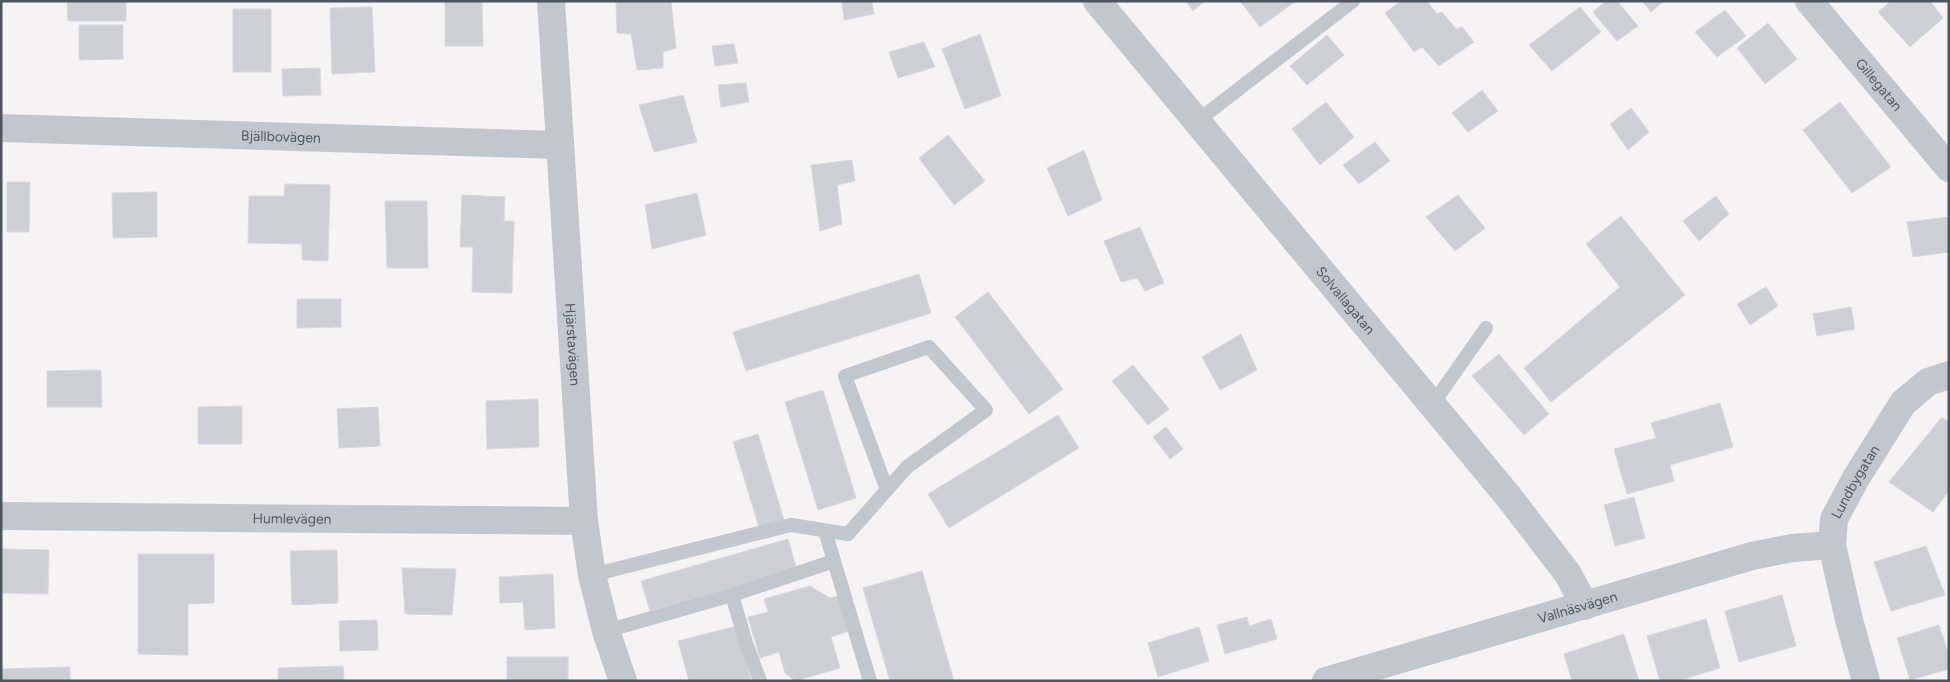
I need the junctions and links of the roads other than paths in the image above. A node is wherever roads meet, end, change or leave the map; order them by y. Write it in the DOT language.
graph roads {
  1 [pos="551,1"];
  2 [pos="1097,1"];
  3 [pos="1353,1"];
  4 [pos="1809,1"];
  5 [pos="1196,122"];
  6 [pos="1,128"];
  7 [pos="560,145"];
  8 [pos="1949,168"];
  9 [pos="1486,328"];
  10 [pos="1949,375"];
  11 [pos="1432,405"];
  12 [pos="887,490"];
  13 [pos="1,516"];
  14 [pos="584,521"];
  15 [pos="825,530"];
  16 [pos="1832,545"];
  17 [pos="834,561"];
  18 [pos="592,575"];
  19 [pos="732,595"];
  20 [pos="1585,606"];
  21 [pos="606,631"];
  22 [pos="624,681"];
  23 [pos="760,681"];
  24 [pos="870,681"];
  25 [pos="1326,681"];
  26 [pos="1866,681"];
  1 -- 7 [label="street, Hjärstavägen"];
  2 -- 5 [label="street, Solvallagatan"];
  3 -- 5 [label="lane"];
  4 -- 8 [label="street, Gillegatan"];
  5 -- 11 [label="street, Solvallagatan"];
  6 -- 7 [label="street, Bjällbovägen"];
  7 -- 14 [label="street, Hjärstavägen"];
  9 -- 11 [label="lane"];
  10 -- 16 [label="street, Lundbygatan"];
  11 -- 20 [label="street, Solvallagatan"];
  12 -- 12 [label="lane"];
  12 -- 15 [label="lane"];
  13 -- 14 [label="street, Humlevägen"];
  14 -- 18 [label="street, Hjärstavägen"];
  15 -- 17 [label="lane"];
  15 -- 18 [label="lane"];
  16 -- 20 [label="street, Vallnäsvägen"];
  16 -- 26 [label="street, Lundbygatan"];
  17 -- 19 [label="lane"];
  17 -- 24 [label="lane"];
  18 -- 21 [label="street, Hjärstavägen"];
  19 -- 21 [label="lane"];
  19 -- 23 [label="lane"];
  20 -- 25 [label="street, Vallnäsvägen"];
  21 -- 22 [label="street, Hjärstavägen"];
}
